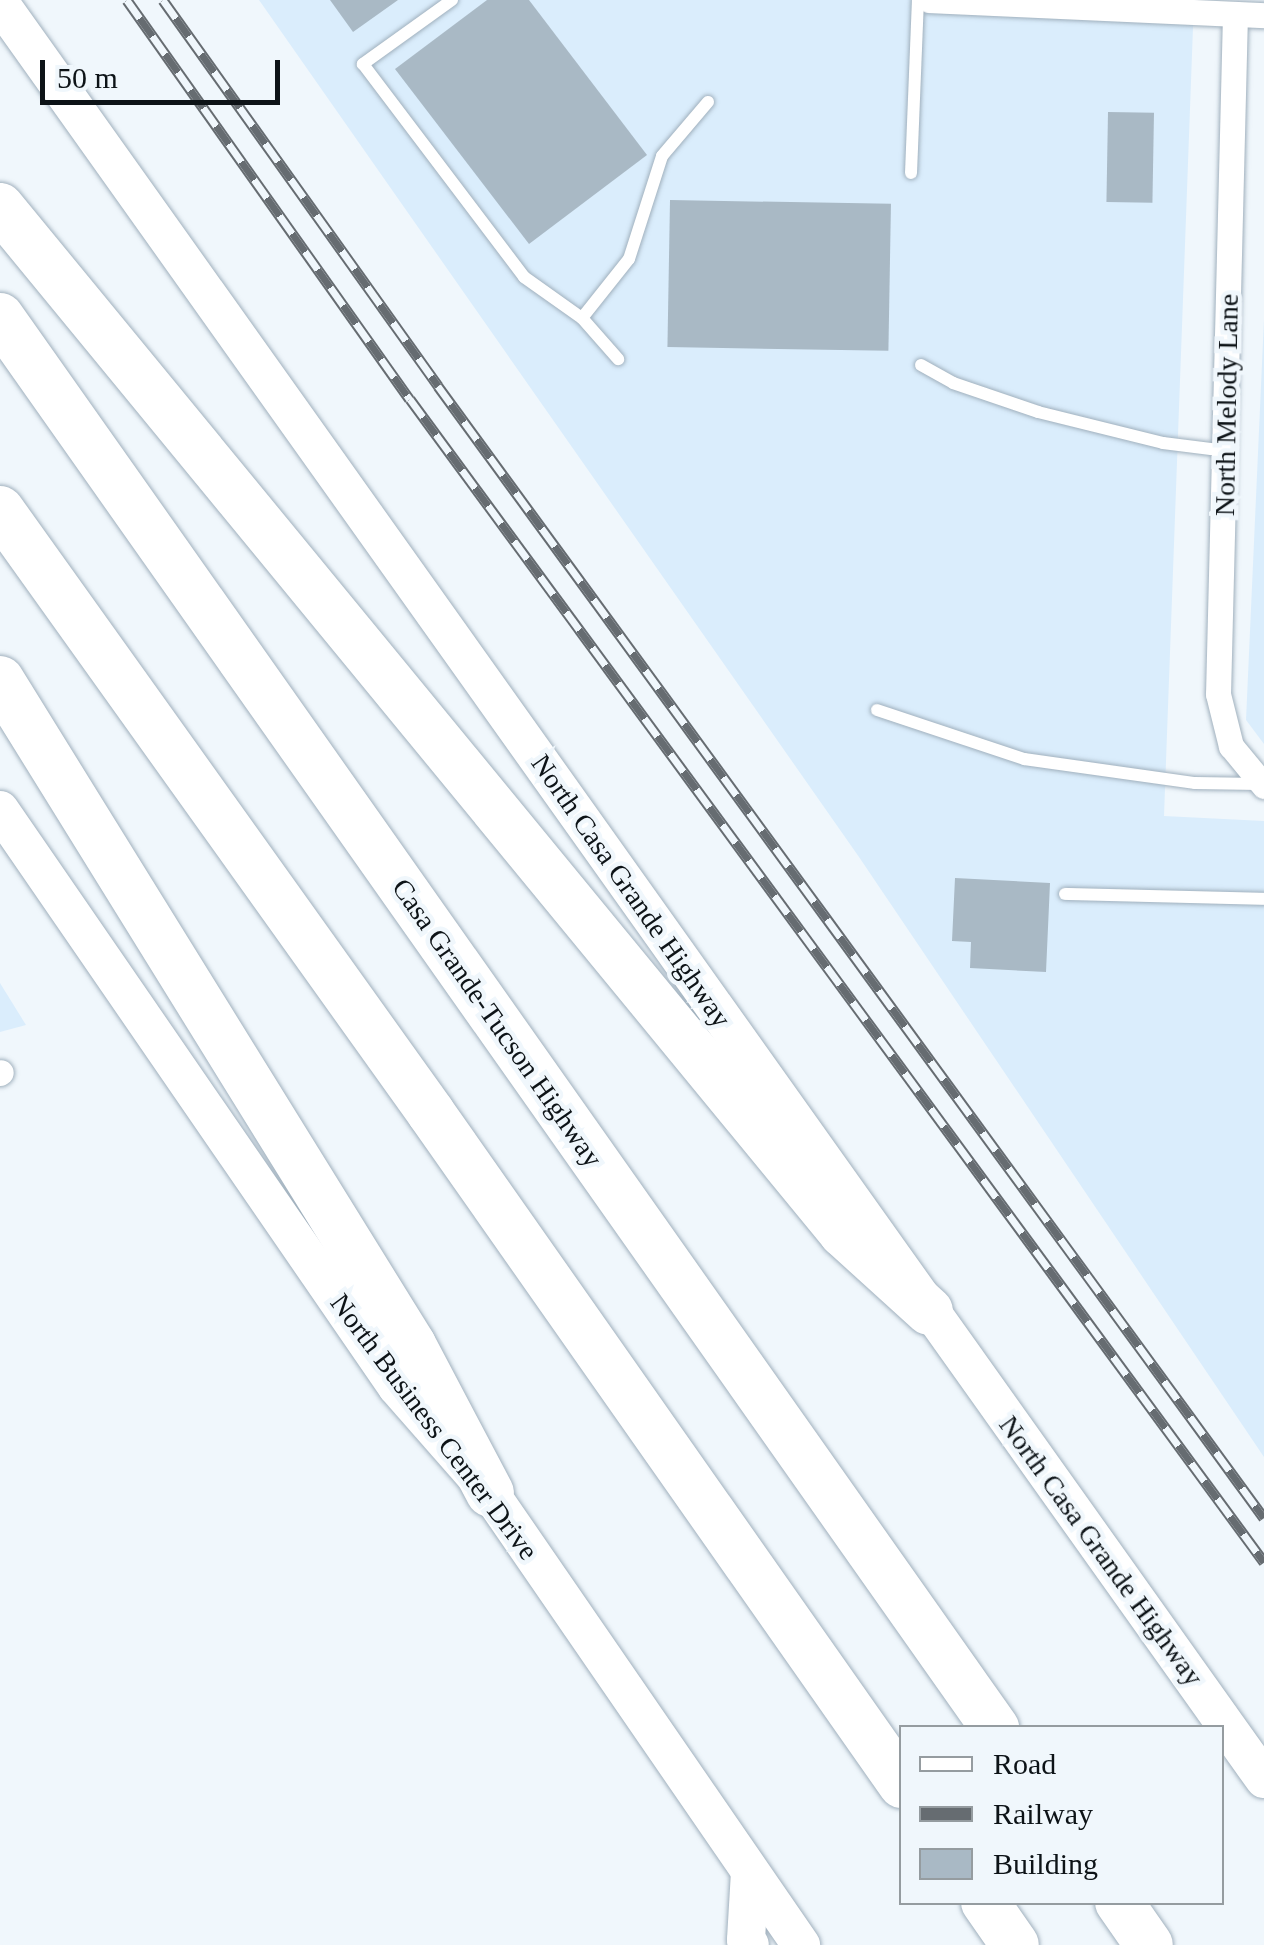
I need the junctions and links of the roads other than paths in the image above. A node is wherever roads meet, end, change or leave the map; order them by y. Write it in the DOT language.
graph roads {
  1 [pos="452,0"];
  2 [pos="918,0"];
  3 [pos="929,0"];
  4 [pos="0,3"];
  5 [pos="1235,14"];
  6 [pos="1264,14"];
  7 [pos="708,102"];
  8 [pos="911,173"];
  9 [pos="0,208"];
  10 [pos="0,316"];
  11 [pos="582,318"];
  12 [pos="618,359"];
  13 [pos="920,365"];
  14 [pos="1226,452"];
  15 [pos="0,510"];
  16 [pos="0,680"];
  17 [pos="876,710"];
  18 [pos="1263,785"];
  19 [pos="0,810"];
  20 [pos="1065,894"];
  21 [pos="1264,899"];
  22 [pos="929,1311"];
  23 [pos="490,1494"];
  24 [pos="994,1725"];
  25 [pos="1264,1779"];
  26 [pos="899,1780"];
  27 [pos="750,1872"];
  28 [pos="987,1905"];
  29 [pos="1121,1905"];
  30 [pos="750,1945"];
  31 [pos="801,1945"];
  32 [pos="1014,1945"];
  33 [pos="1149,1945"];
  1 -- 11 [label="lane"];
  2 -- 8 [label="lane"];
  3 -- 5 [label="street"];
  4 -- 22 [label="main road, North Casa Grande Highway"];
  5 -- 6 [label="street"];
  5 -- 14 [label="street, North Melody Lane"];
  7 -- 11 [label="lane"];
  9 -- 22 [label="highway"];
  10 -- 24 [label="highway, Casa Grande-Tucson Highway"];
  11 -- 12 [label="lane"];
  13 -- 14 [label="lane"];
  14 -- 18 [label="street, North Melody Lane"];
  15 -- 26 [label="highway"];
  16 -- 23 [label="highway"];
  17 -- 18 [label="lane"];
  19 -- 23 [label="main road, North Business Center Drive"];
  20 -- 21 [label="lane"];
  22 -- 25 [label="main road, North Casa Grande Highway"];
  23 -- 27 [label="main road, North Business Center Drive"];
  27 -- 30 [label="main road"];
  27 -- 31 [label="main road, North Business Center Drive"];
  28 -- 32 [label="highway"];
  29 -- 33 [label="highway"];
}
